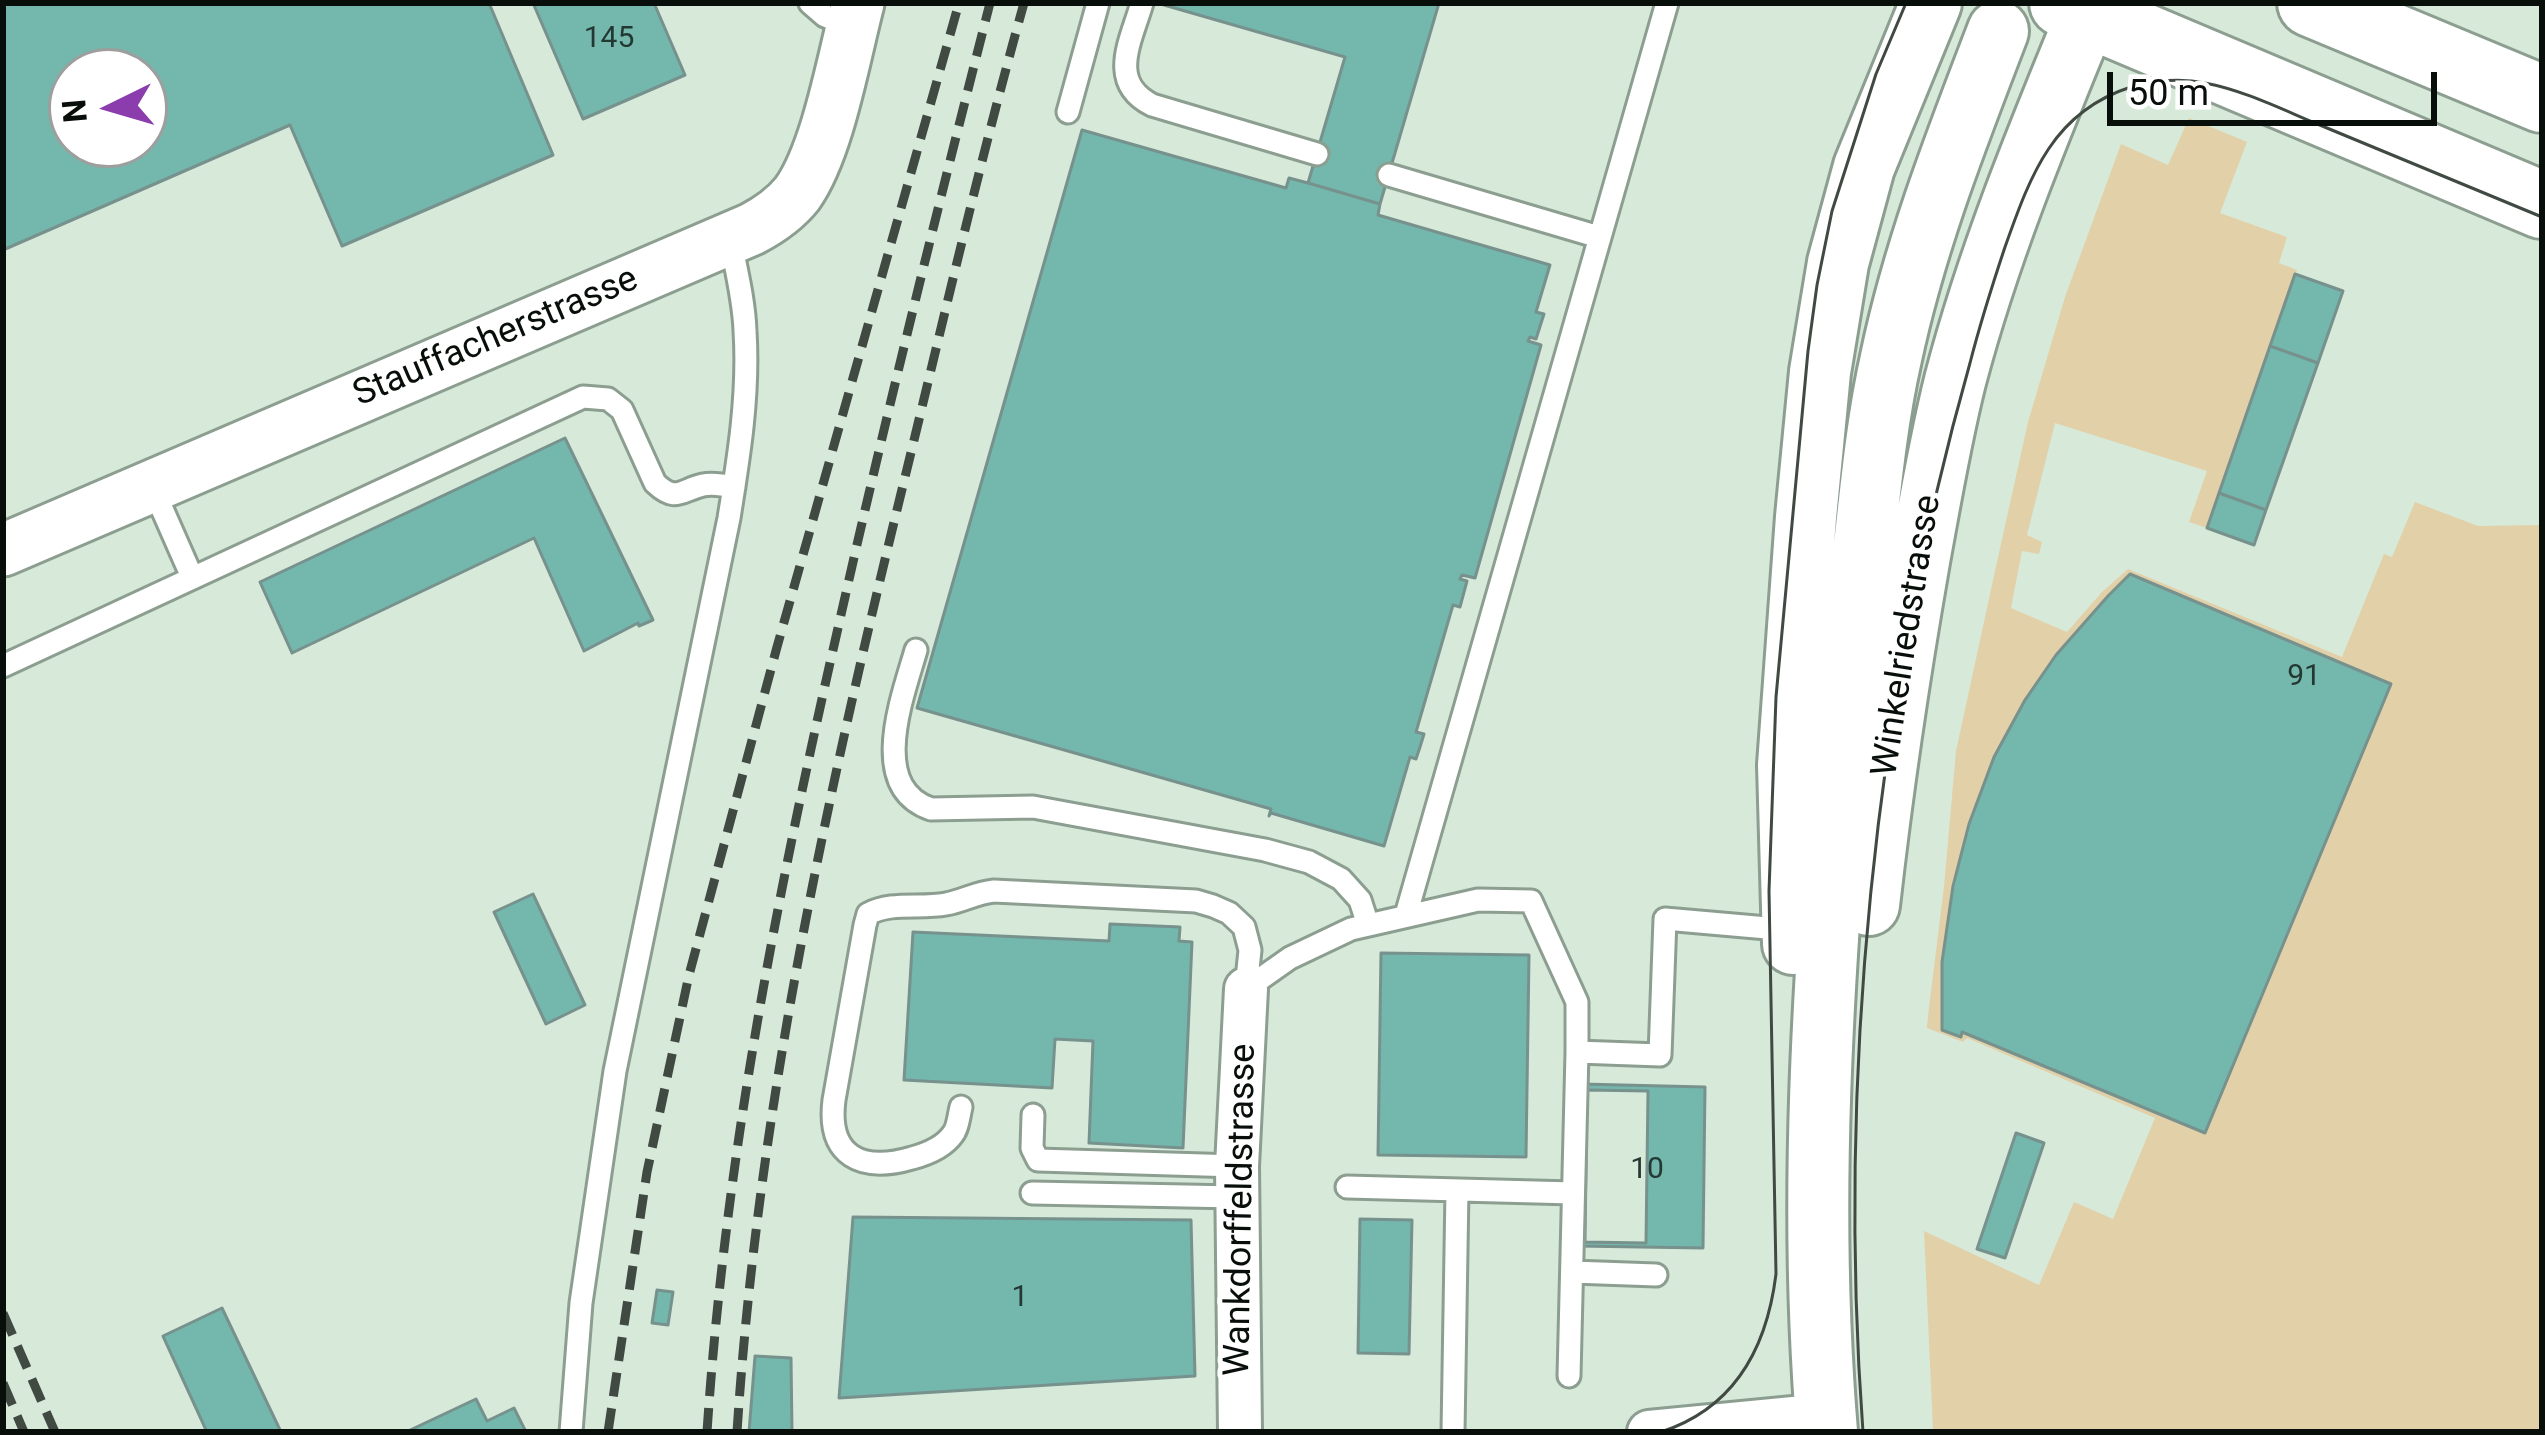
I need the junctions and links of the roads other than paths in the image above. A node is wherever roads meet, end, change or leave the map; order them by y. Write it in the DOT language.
graph roads {
  1 [pos="1098,3"];
  2 [pos="1142,3"];
  3 [pos="1667,3"];
  4 [pos="1930,3"];
  5 [pos="2311,3"];
  6 [pos="2081,6"];
  7 [pos="840,11"];
  8 [pos="1999,31"];
  9 [pos="2542,99"];
  10 [pos="1067,112"];
  11 [pos="1317,154"];
  12 [pos="1389,175"];
  13 [pos="2542,205"];
  14 [pos="1599,237"];
  15 [pos="729,238"];
  16 [pos="152,486"];
  17 [pos="734,487"];
  18 [pos="3,550"];
  19 [pos="192,577"];
  20 [pos="916,650"];
  21 [pos="3,667"];
  22 [pos="1406,915"];
  23 [pos="1368,925"];
  24 [pos="1792,931"];
  25 [pos="1246,989"];
  26 [pos="1576,1052"];
  27 [pos="962,1106"];
  28 [pos="1033,1115"];
  29 [pos="1237,1182"];
  30 [pos="1347,1187"];
  31 [pos="1457,1190"];
  32 [pos="1032,1193"];
  33 [pos="1574,1193"];
  34 [pos="1571,1272"];
  35 [pos="1656,1275"];
  36 [pos="1819,1280"];
  37 [pos="1569,1376"];
  38 [pos="1826,1423"];
  39 [pos="571,1432"];
  40 [pos="1240,1432"];
  41 [pos="1453,1432"];
  42 [pos="1649,1432"];
  1 -- 10 [label="lane"];
  2 -- 11 [label="lane"];
  3 -- 14 [label="lane"];
  4 -- 24 [label="main road, Winkelriedstrasse"];
  5 -- 9 [label="main road"];
  6 -- 13 [label="main road"];
  6 -- 36 [label="main road, Winkelriedstrasse"];
  7 -- 15 [label="street, Stauffacherstrasse"];
  8 -- 36 [label="main road, Winkelriedstrasse"];
  12 -- 14 [label="lane"];
  14 -- 22 [label="lane"];
  15 -- 16 [label="street, Stauffacherstrasse"];
  15 -- 17 [label="lane"];
  16 -- 18 [label="street, Stauffacherstrasse"];
  16 -- 19 [label="lane"];
  17 -- 19 [label="lane"];
  17 -- 39 [label="lane"];
  19 -- 21 [label="lane"];
  20 -- 23 [label="lane"];
  22 -- 23 [label="lane"];
  22 -- 26 [label="lane"];
  23 -- 25 [label="lane"];
  24 -- 26 [label="lane"];
  24 -- 36 [label="main road, Winkelriedstrasse"];
  25 -- 27 [label="lane"];
  25 -- 29 [label="street, Wankdorffeldstrasse"];
  26 -- 33 [label="lane"];
  28 -- 29 [label="lane"];
  29 -- 32 [label="lane"];
  29 -- 40 [label="street, Wankdorffeldstrasse"];
  30 -- 31 [label="lane"];
  31 -- 33 [label="lane"];
  31 -- 41 [label="lane"];
  33 -- 34 [label="lane"];
  34 -- 35 [label="lane"];
  34 -- 37 [label="lane"];
  36 -- 38 [label="main road, Winkelriedstrasse"];
  38 -- 42 [label="street"];
}
